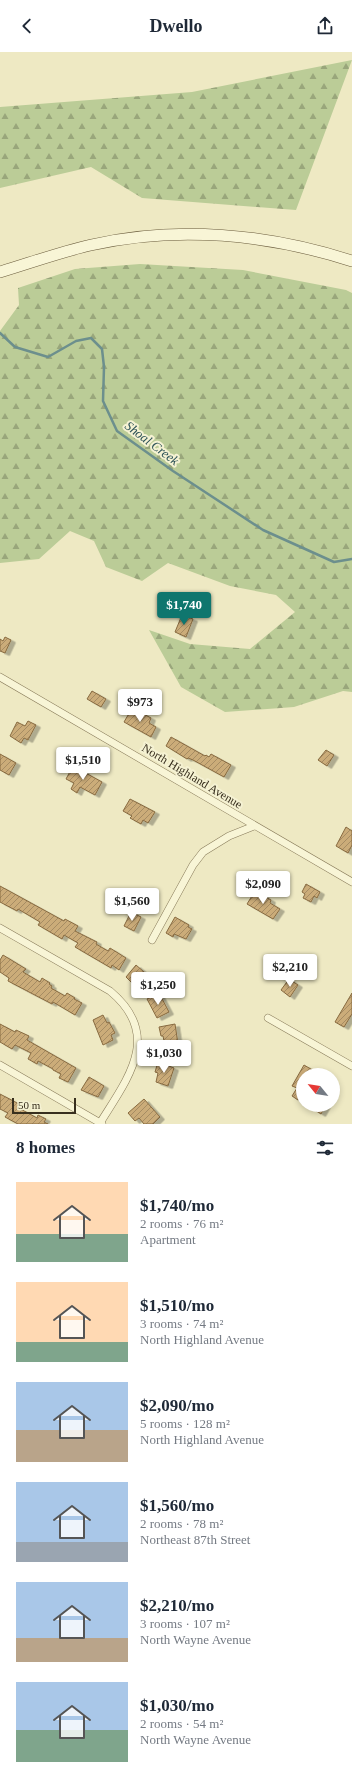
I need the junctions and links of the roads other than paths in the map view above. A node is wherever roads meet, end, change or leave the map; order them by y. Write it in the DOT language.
graph roads {
  1 [pos="352,261"];
  2 [pos="0,272"];
  3 [pos="0,677"];
  4 [pos="254,826"];
  5 [pos="352,882"];
  6 [pos="0,928"];
  7 [pos="152,940"];
  8 [pos="268,1018"];
  9 [pos="0,1066"];
  10 [pos="352,1066"];
  11 [pos="101,1124"];
  1 -- 2 [label="main road"];
  3 -- 4 [label="street, North Highland Avenue"];
  4 -- 5 [label="street, North Highland Avenue"];
  4 -- 7 [label="street"];
  6 -- 11 [label="street"];
  8 -- 10 [label="street"];
  9 -- 11 [label="street"];
}
